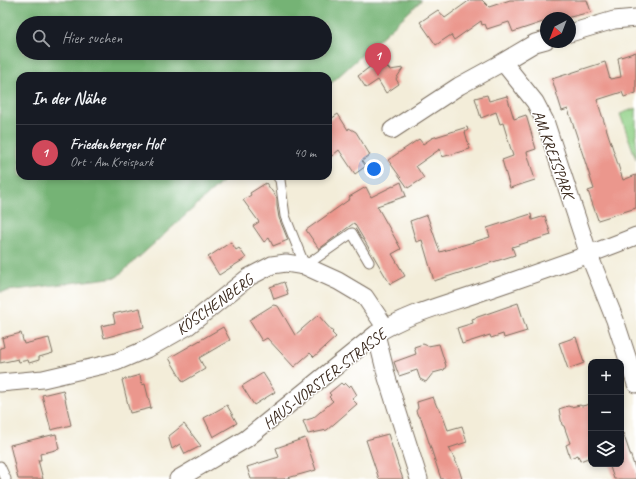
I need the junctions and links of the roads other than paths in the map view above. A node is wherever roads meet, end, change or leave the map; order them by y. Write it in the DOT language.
graph roads {
  1 [pos="636,18"];
  2 [pos="576,31"];
  3 [pos="540,42"];
  4 [pos="503,62"];
  5 [pos="392,130"];
  6 [pos="280,180"];
  7 [pos="636,236"];
  8 [pos="589,255"];
  9 [pos="369,262"];
  10 [pos="305,266"];
  11 [pos="381,331"];
  12 [pos="0,383"];
  13 [pos="636,384"];
  14 [pos="0,466"];
  15 [pos="6,479"];
  16 [pos="178,479"];
  17 [pos="419,479"];
  1 -- 2 [label="street"];
  3 -- 4 [label="street"];
  4 -- 5 [label="street"];
  4 -- 8 [label="street, AM KREISPARK"];
  6 -- 10 [label="lane"];
  7 -- 8 [label="street, HAUS-VORSTER-STRASSE"];
  8 -- 11 [label="street, HAUS-VORSTER-STRASSE"];
  8 -- 13 [label="street, AM KREISPARK"];
  9 -- 10 [label="lane"];
  10 -- 11 [label="street, KÖSCHENBERG"];
  10 -- 12 [label="street, KÖSCHENBERG"];
  11 -- 16 [label="street, HAUS-VORSTER-STRASSE"];
  11 -- 17 [label="street, KÖSCHENBERG"];
  14 -- 15 [label="lane"];
}
